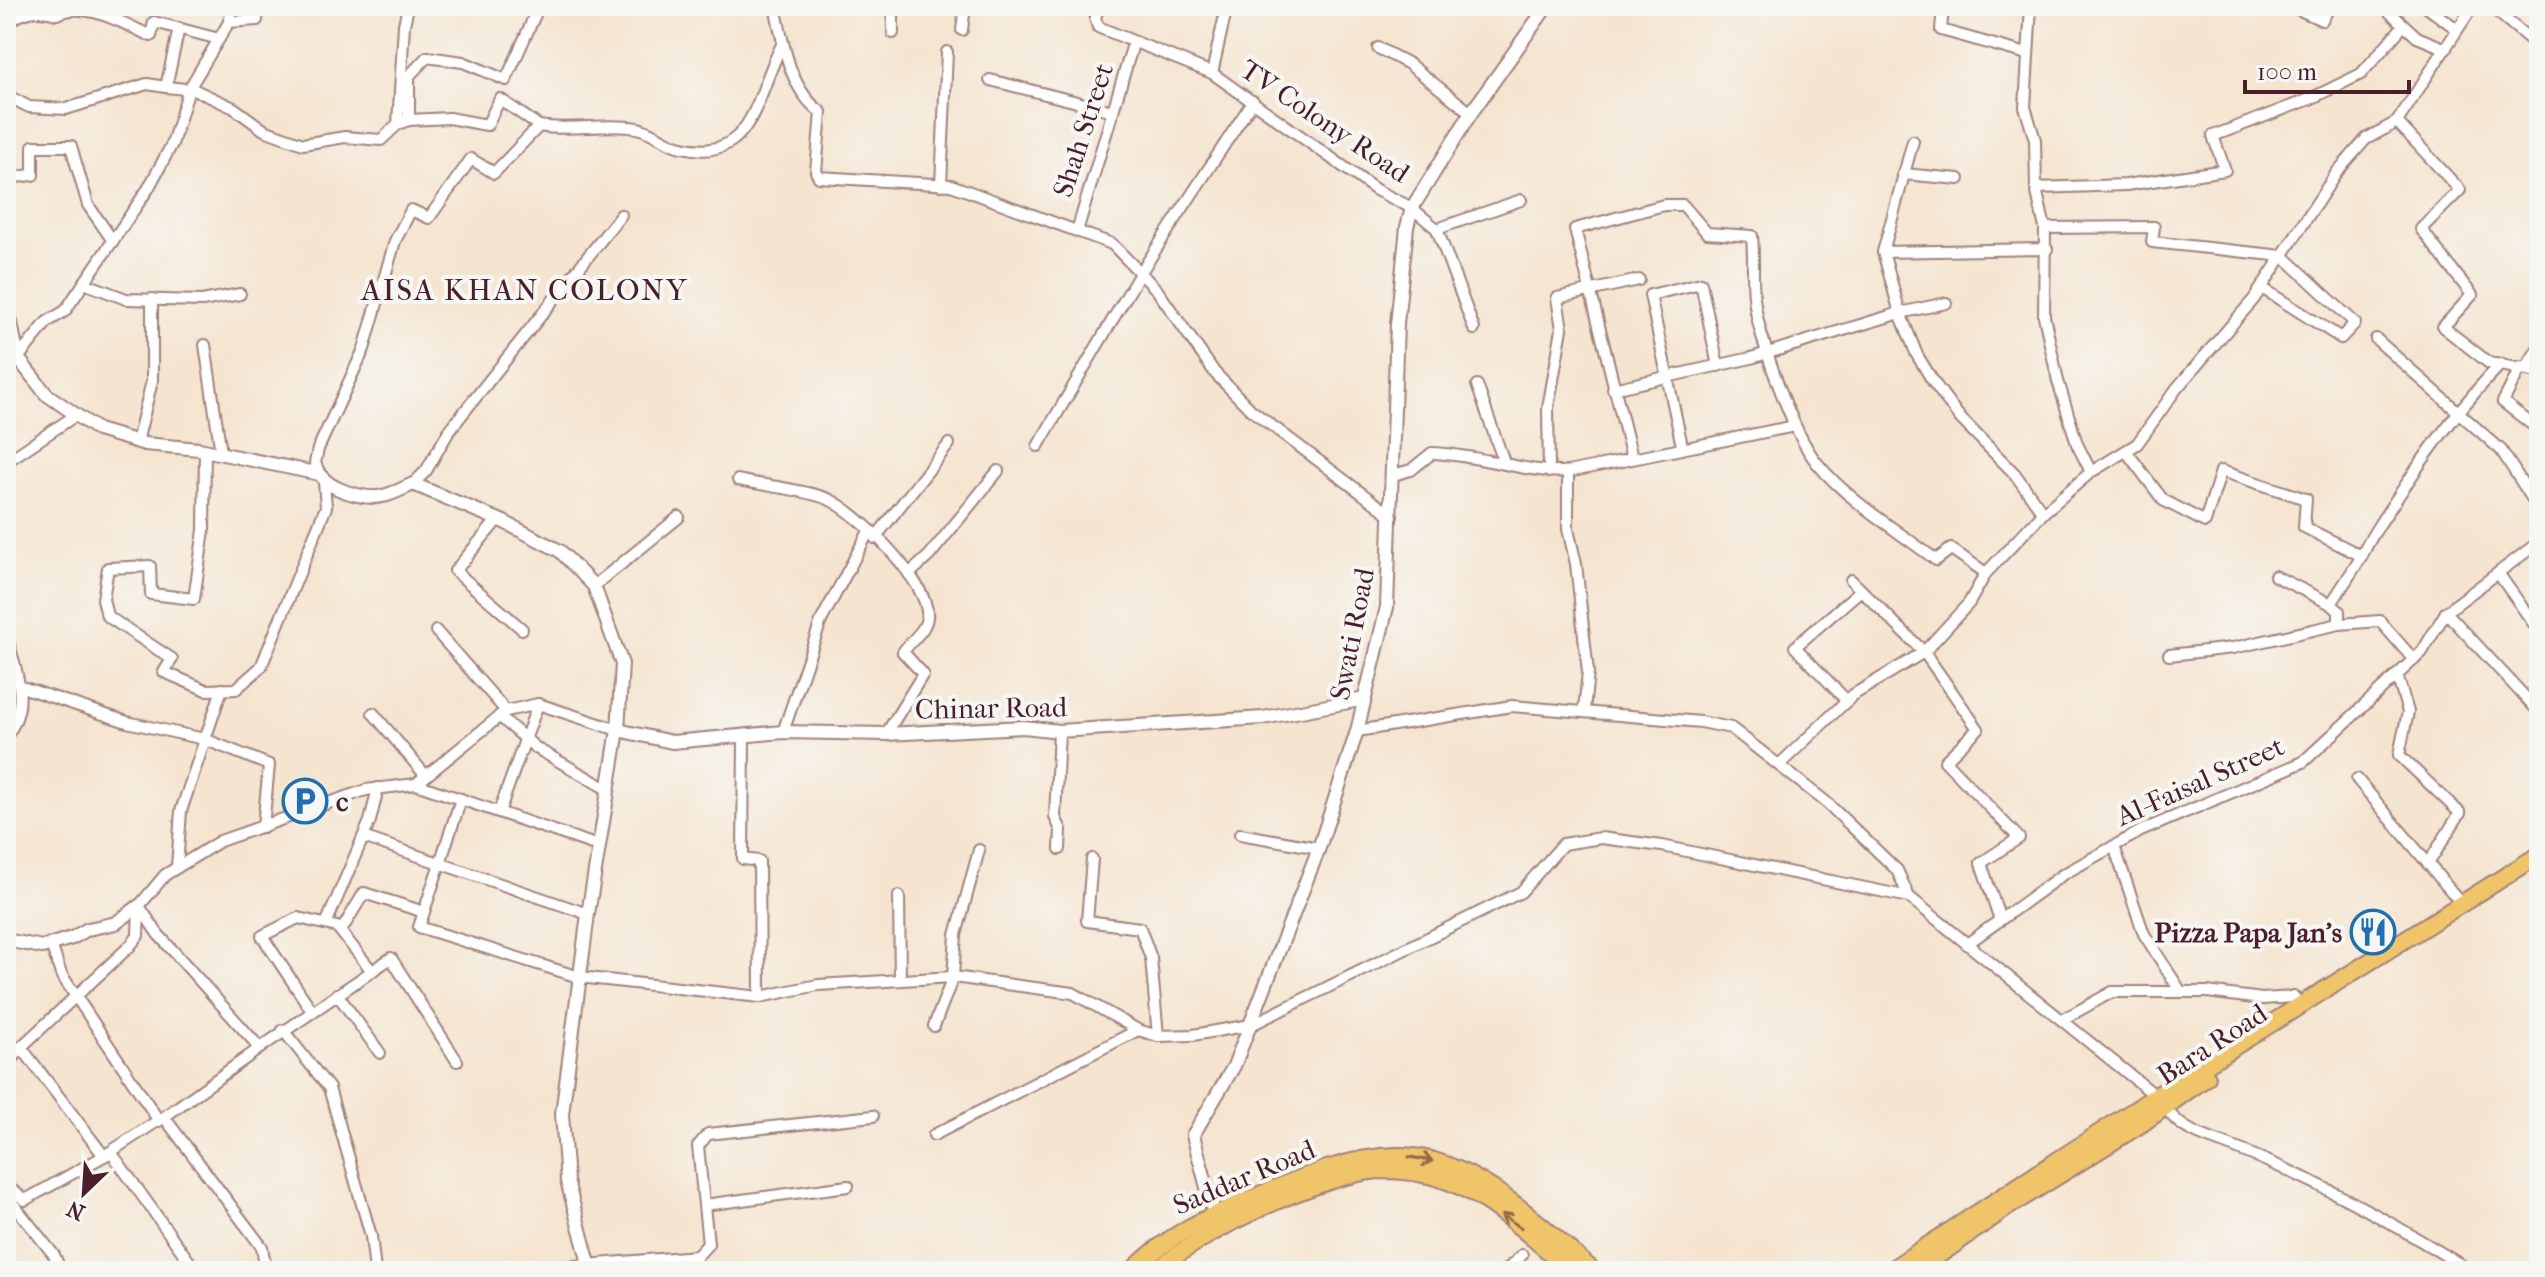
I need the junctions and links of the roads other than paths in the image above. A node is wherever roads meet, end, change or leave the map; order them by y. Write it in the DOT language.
graph roads {
  1 [pos="233,6"];
  2 [pos="259,6"];
  3 [pos="408,6"];
  4 [pos="539,6"];
  5 [pos="775,6"];
  6 [pos="893,6"];
  7 [pos="965,6"];
  8 [pos="1074,6"];
  9 [pos="1227,6"];
  10 [pos="1547,6"];
  11 [pos="1943,6"];
  12 [pos="2031,6"];
  13 [pos="2291,6"];
  14 [pos="2330,6"];
  15 [pos="2383,6"];
  16 [pos="2425,6"];
  17 [pos="2473,6"];
  18 [pos="2490,6"];
  19 [pos="1097,8"];
  20 [pos="229,22"];
  21 [pos="6,24"];
  22 [pos="2404,25"];
  23 [pos="179,28"];
  24 [pos="2457,29"];
  25 [pos="962,30"];
  26 [pos="893,33"];
  27 [pos="219,39"];
  28 [pos="783,43"];
  29 [pos="1133,44"];
  30 [pos="2539,47"];
  31 [pos="1378,48"];
  32 [pos="2446,49"];
  33 [pos="947,52"];
  34 [pos="2027,54"];
  35 [pos="1212,73"];
  36 [pos="990,80"];
  37 [pos="166,87"];
  38 [pos="189,89"];
  39 [pos="6,95"];
  40 [pos="1253,101"];
  41 [pos="1113,111"];
  42 [pos="1471,113"];
  43 [pos="404,122"];
  44 [pos="2397,122"];
  45 [pos="539,126"];
  46 [pos="1913,141"];
  47 [pos="1903,174"];
  48 [pos="6,178"];
  49 [pos="1959,179"];
  50 [pos="941,185"];
  51 [pos="2036,188"];
  52 [pos="1521,200"];
  53 [pos="1412,208"];
  54 [pos="621,215"];
  55 [pos="2045,228"];
  56 [pos="1437,229"];
  57 [pos="1077,231"];
  58 [pos="113,241"];
  59 [pos="2047,249"];
  60 [pos="1883,252"];
  61 [pos="2283,256"];
  62 [pos="1139,275"];
  63 [pos="1639,280"];
  64 [pos="84,283"];
  65 [pos="2262,288"];
  66 [pos="1589,290"];
  67 [pos="240,294"];
  68 [pos="6,298"];
  69 [pos="152,299"];
  70 [pos="1946,303"];
  71 [pos="1900,313"];
  72 [pos="1474,329"];
  73 [pos="2376,339"];
  74 [pos="205,345"];
  75 [pos="2539,347"];
  76 [pos="1768,351"];
  77 [pos="18,358"];
  78 [pos="2501,364"];
  79 [pos="1718,366"];
  80 [pos="2524,368"];
  81 [pos="2539,372"];
  82 [pos="6,373"];
  83 [pos="1668,376"];
  84 [pos="1477,385"];
  85 [pos="1613,389"];
  86 [pos="2457,412"];
  87 [pos="76,415"];
  88 [pos="1795,426"];
  89 [pos="2539,430"];
  90 [pos="137,442"];
  91 [pos="949,444"];
  92 [pos="1038,446"];
  93 [pos="1682,446"];
  94 [pos="205,450"];
  95 [pos="2126,451"];
  96 [pos="221,453"];
  97 [pos="1632,458"];
  98 [pos="6,462"];
  99 [pos="1504,462"];
  100 [pos="998,471"];
  101 [pos="1549,472"];
  102 [pos="1568,472"];
  103 [pos="2091,472"];
  104 [pos="1393,475"];
  105 [pos="322,478"];
  106 [pos="738,480"];
  107 [pos="413,484"];
  108 [pos="2539,509"];
  109 [pos="2043,513"];
  110 [pos="1392,516"];
  111 [pos="679,517"];
  112 [pos="498,519"];
  113 [pos="872,535"];
  114 [pos="2537,547"];
  115 [pos="2362,556"];
  116 [pos="1986,573"];
  117 [pos="2498,573"];
  118 [pos="909,574"];
  119 [pos="2275,576"];
  120 [pos="1851,580"];
  121 [pos="594,586"];
  122 [pos="1861,590"];
  123 [pos="2331,604"];
  124 [pos="2446,612"];
  125 [pos="2339,624"];
  126 [pos="522,629"];
  127 [pos="436,631"];
  128 [pos="2539,631"];
  129 [pos="6,635"];
  130 [pos="1924,652"];
  131 [pos="2169,655"];
  132 [pos="2414,660"];
  133 [pos="2397,675"];
  134 [pos="19,686"];
  135 [pos="222,689"];
  136 [pos="1365,699"];
  137 [pos="1847,701"];
  138 [pos="538,704"];
  139 [pos="1584,711"];
  140 [pos="2539,712"];
  141 [pos="373,713"];
  142 [pos="503,714"];
  143 [pos="618,730"];
  144 [pos="1059,731"];
  145 [pos="1357,731"];
  146 [pos="783,732"];
  147 [pos="886,734"];
  148 [pos="6,736"];
  149 [pos="744,737"];
  150 [pos="524,738"];
  151 [pos="204,739"];
  152 [pos="1780,764"];
  153 [pos="426,776"];
  154 [pos="2357,779"];
  155 [pos="416,784"];
  156 [pos="378,788"];
  157 [pos="607,789"];
  158 [pos="461,799"];
  159 [pos="499,812"];
  160 [pos="263,827"];
  161 [pos="1240,834"];
  162 [pos="363,837"];
  163 [pos="598,846"];
  164 [pos="2114,846"];
  165 [pos="1319,848"];
  166 [pos="1060,849"];
  167 [pos="979,850"];
  168 [pos="2539,855"];
  169 [pos="1092,859"];
  170 [pos="439,863"];
  171 [pos="2428,864"];
  172 [pos="2539,866"];
  173 [pos="177,867"];
  174 [pos="899,896"];
  175 [pos="1909,897"];
  176 [pos="2461,903"];
  177 [pos="139,906"];
  178 [pos="424,912"];
  179 [pos="588,914"];
  180 [pos="2000,920"];
  181 [pos="326,924"];
  182 [pos="341,931"];
  183 [pos="6,940"];
  184 [pos="51,944"];
  185 [pos="1967,944"];
  186 [pos="2405,944"];
  187 [pos="372,971"];
  188 [pos="579,977"];
  189 [pos="953,977"];
  190 [pos="900,980"];
  191 [pos="2181,992"];
  192 [pos="337,994"];
  193 [pos="760,997"];
  194 [pos="77,998"];
  195 [pos="2301,1006"];
  196 [pos="312,1011"];
  197 [pos="2062,1020"];
  198 [pos="1251,1025"];
  199 [pos="934,1026"];
  200 [pos="283,1030"];
  201 [pos="1138,1030"];
  202 [pos="1158,1036"];
  203 [pos="21,1047"];
  204 [pos="260,1048"];
  205 [pos="380,1053"];
  206 [pos="457,1061"];
  207 [pos="6,1069"];
  208 [pos="2161,1100"];
  209 [pos="873,1116"];
  210 [pos="161,1119"];
  211 [pos="934,1135"];
  212 [pos="108,1154"];
  213 [pos="848,1186"];
  214 [pos="6,1194"];
  215 [pos="704,1205"];
  216 [pos="1216,1221"];
  217 [pos="1522,1255"];
  218 [pos="591,1267"];
  219 [pos="61,1271"];
  220 [pos="191,1271"];
  221 [pos="266,1271"];
  222 [pos="375,1271"];
  223 [pos="511,1271"];
  224 [pos="1132,1271"];
  225 [pos="1157,1271"];
  226 [pos="1506,1271"];
  227 [pos="1571,1271"];
  228 [pos="1593,1271"];
  229 [pos="1889,1271"];
  230 [pos="1916,1271"];
  231 [pos="2471,1271"];
  1 -- 20 [label="street"];
  2 -- 20 [label="street"];
  3 -- 43 [label="street"];
  4 -- 43 [label="street"];
  5 -- 28 [label="street"];
  6 -- 26 [label="street"];
  7 -- 25 [label="street"];
  8 -- 19 [label="street"];
  9 -- 35 [label="street"];
  10 -- 42 [label="street, Swati Road"];
  11 -- 34 [label="street"];
  12 -- 34 [label="street"];
  13 -- 14 [label="street"];
  15 -- 22 [label="street"];
  16 -- 24 [label="street"];
  17 -- 24 [label="street"];
  18 -- 30 [label="street"];
  19 -- 29 [label="street, TV Colony Road"];
  20 -- 27 [label="street"];
  21 -- 23 [label="street"];
  22 -- 32 [label="street"];
  22 -- 51 [label="street"];
  23 -- 27 [label="street"];
  23 -- 37 [label="street"];
  24 -- 32 [label="street"];
  27 -- 38 [label="street"];
  28 -- 45 [label="street"];
  28 -- 50 [label="street"];
  29 -- 35 [label="street, TV Colony Road"];
  29 -- 41 [label="street, Shah Street"];
  31 -- 42 [label="street"];
  32 -- 44 [label="street"];
  33 -- 50 [label="street"];
  34 -- 51 [label="street"];
  35 -- 40 [label="street, TV Colony Road"];
  36 -- 41 [label="street"];
  37 -- 38 [label="street"];
  37 -- 39 [label="street"];
  38 -- 43 [label="street"];
  38 -- 58 [label="street"];
  40 -- 53 [label="street, TV Colony Road"];
  40 -- 62 [label="street"];
  41 -- 57 [label="street, Shah Street"];
  42 -- 53 [label="street, Swati Road"];
  43 -- 45 [label="street"];
  44 -- 61 [label="street"];
  44 -- 78 [label="street"];
  45 -- 105 [label="street"];
  46 -- 47 [label="street"];
  47 -- 49 [label="street"];
  47 -- 60 [label="street"];
  48 -- 58 [label="street"];
  50 -- 57 [label="street"];
  51 -- 55 [label="street"];
  52 -- 56 [label="street"];
  53 -- 56 [label="street, TV Colony Road"];
  53 -- 104 [label="street, Swati Road"];
  54 -- 107 [label="street"];
  55 -- 59 [label="street"];
  55 -- 61 [label="street"];
  56 -- 72 [label="street"];
  57 -- 62 [label="street"];
  58 -- 64 [label="street"];
  59 -- 60 [label="street"];
  59 -- 103 [label="street"];
  60 -- 71 [label="street"];
  61 -- 65 [label="street"];
  61 -- 65 [label="street"];
  62 -- 92 [label="street"];
  62 -- 110 [label="street"];
  63 -- 66 [label="street"];
  64 -- 69 [label="street"];
  64 -- 77 [label="street"];
  65 -- 95 [label="street"];
  66 -- 76 [label="street"];
  66 -- 85 [label="street"];
  66 -- 101 [label="street"];
  67 -- 69 [label="street"];
  68 -- 77 [label="street"];
  69 -- 90 [label="street"];
  70 -- 71 [label="street"];
  71 -- 76 [label="street"];
  71 -- 109 [label="street"];
  73 -- 86 [label="street"];
  74 -- 96 [label="street"];
  75 -- 80 [label="street"];
  76 -- 79 [label="street"];
  76 -- 88 [label="street"];
  77 -- 82 [label="street"];
  77 -- 87 [label="street"];
  78 -- 80 [label="street"];
  78 -- 86 [label="street"];
  79 -- 83 [label="street"];
  79 -- 83 [label="street"];
  80 -- 81 [label="street"];
  80 -- 89 [label="street"];
  83 -- 85 [label="street"];
  83 -- 93 [label="street"];
  84 -- 99 [label="street"];
  85 -- 97 [label="street"];
  86 -- 108 [label="street"];
  86 -- 115 [label="street"];
  87 -- 90 [label="street"];
  87 -- 98 [label="street"];
  88 -- 93 [label="street"];
  88 -- 116 [label="street"];
  90 -- 94 [label="street"];
  91 -- 113 [label="street"];
  93 -- 97 [label="street"];
  94 -- 96 [label="street"];
  94 -- 135 [label="street"];
  95 -- 103 [label="street"];
  95 -- 115 [label="street"];
  96 -- 105 [label="street"];
  97 -- 102 [label="street"];
  99 -- 101 [label="street"];
  99 -- 104 [label="street"];
  100 -- 118 [label="street"];
  101 -- 102 [label="street"];
  102 -- 139 [label="street"];
  103 -- 109 [label="street"];
  104 -- 110 [label="street, Swati Road"];
  105 -- 107 [label="street"];
  105 -- 135 [label="street"];
  106 -- 113 [label="street"];
  107 -- 112 [label="street"];
  109 -- 116 [label="street"];
  110 -- 136 [label="street, Swati Road"];
  111 -- 121 [label="street"];
  112 -- 121 [label="street"];
  112 -- 126 [label="street"];
  113 -- 118 [label="street"];
  113 -- 146 [label="street"];
  114 -- 117 [label="street, Al-Faisal Street"];
  115 -- 123 [label="street"];
  116 -- 130 [label="street"];
  117 -- 124 [label="street, Al-Faisal Street"];
  117 -- 128 [label="street"];
  118 -- 147 [label="street"];
  119 -- 123 [label="street"];
  120 -- 122 [label="street"];
  121 -- 143 [label="street"];
  122 -- 130 [label="street"];
  122 -- 137 [label="street"];
  123 -- 125 [label="street"];
  124 -- 132 [label="street, Al-Faisal Street"];
  124 -- 140 [label="street"];
  125 -- 131 [label="street"];
  125 -- 132 [label="street"];
  127 -- 142 [label="street"];
  129 -- 134 [label="street"];
  130 -- 137 [label="street"];
  130 -- 180 [label="street"];
  132 -- 133 [label="street, Al-Faisal Street"];
  133 -- 164 [label="street, Al-Faisal Street"];
  133 -- 171 [label="street"];
  134 -- 148 [label="street"];
  134 -- 151 [label="street"];
  135 -- 151 [label="street"];
  136 -- 144 [label="street, Chinar Road"];
  136 -- 145 [label="street, Swati Road"];
  137 -- 152 [label="street"];
  138 -- 142 [label="street"];
  138 -- 143 [label="street"];
  138 -- 150 [label="street"];
  139 -- 145 [label="street"];
  139 -- 152 [label="street"];
  141 -- 153 [label="street"];
  142 -- 150 [label="street"];
  142 -- 153 [label="street"];
  143 -- 149 [label="street, Chinar Road"];
  143 -- 157 [label="street"];
  144 -- 147 [label="street, Chinar Road"];
  144 -- 166 [label="street"];
  145 -- 165 [label="street, Swati Road"];
  146 -- 147 [label="street, Chinar Road"];
  146 -- 149 [label="street, Chinar Road"];
  149 -- 193 [label="street"];
  150 -- 157 [label="street"];
  150 -- 159 [label="street"];
  151 -- 160 [label="street"];
  151 -- 173 [label="street"];
  152 -- 175 [label="street"];
  153 -- 155 [label="street"];
  154 -- 171 [label="street"];
  155 -- 156 [label="street"];
  155 -- 158 [label="street"];
  156 -- 160 [label="street"];
  156 -- 162 [label="street"];
  157 -- 163 [label="street"];
  158 -- 159 [label="street"];
  158 -- 170 [label="street"];
  159 -- 163 [label="street"];
  160 -- 173 [label="street"];
  161 -- 165 [label="street"];
  162 -- 170 [label="street"];
  162 -- 181 [label="street"];
  163 -- 179 [label="street"];
  164 -- 180 [label="street, Al-Faisal Street"];
  164 -- 191 [label="street"];
  165 -- 198 [label="street, Swati Road"];
  167 -- 189 [label="street"];
  168 -- 176 [label="main road"];
  169 -- 202 [label="street"];
  170 -- 178 [label="street"];
  170 -- 179 [label="street"];
  171 -- 176 [label="street"];
  172 -- 186 [label="main road, Bara Road"];
  173 -- 177 [label="street"];
  174 -- 190 [label="street"];
  175 -- 185 [label="street"];
  175 -- 198 [label="street"];
  176 -- 186 [label="main road"];
  177 -- 184 [label="street"];
  177 -- 194 [label="street"];
  177 -- 204 [label="street"];
  178 -- 182 [label="street"];
  178 -- 188 [label="street"];
  179 -- 188 [label="street"];
  180 -- 185 [label="street, Al-Faisal Street"];
  181 -- 182 [label="street"];
  181 -- 196 [label="street"];
  182 -- 187 [label="street"];
  183 -- 184 [label="street"];
  184 -- 194 [label="street"];
  185 -- 197 [label="street"];
  186 -- 195 [label="main road"];
  186 -- 208 [label="main road, Bara Road"];
  187 -- 192 [label="street"];
  187 -- 206 [label="street"];
  188 -- 193 [label="street"];
  188 -- 218 [label="street"];
  189 -- 190 [label="street"];
  189 -- 199 [label="street"];
  189 -- 201 [label="street"];
  190 -- 193 [label="street"];
  191 -- 195 [label="street"];
  191 -- 197 [label="street"];
  192 -- 196 [label="street"];
  192 -- 205 [label="street"];
  194 -- 203 [label="street"];
  194 -- 210 [label="street"];
  195 -- 208 [label="main road"];
  196 -- 200 [label="street"];
  197 -- 208 [label="street"];
  198 -- 202 [label="street"];
  198 -- 216 [label="street, Swati Road"];
  200 -- 204 [label="street"];
  200 -- 222 [label="street"];
  201 -- 202 [label="street"];
  201 -- 211 [label="street"];
  203 -- 207 [label="street"];
  203 -- 212 [label="street"];
  204 -- 210 [label="street"];
  208 -- 229 [label="main road"];
  208 -- 230 [label="main road, Bara Road"];
  208 -- 231 [label="street"];
  209 -- 215 [label="street"];
  210 -- 212 [label="street"];
  210 -- 221 [label="street"];
  212 -- 214 [label="street"];
  212 -- 220 [label="street"];
  213 -- 215 [label="street"];
  214 -- 219 [label="street"];
  215 -- 218 [label="street"];
  216 -- 224 [label="main road, Saddar Road"];
  216 -- 225 [label="main road"];
  227 -- 216 [label="main road, one-way"];
  216 -- 228 [label="main road, Saddar Road, one-way"];
  217 -- 226 [label="street"];
  218 -- 223 [label="street"];
}
